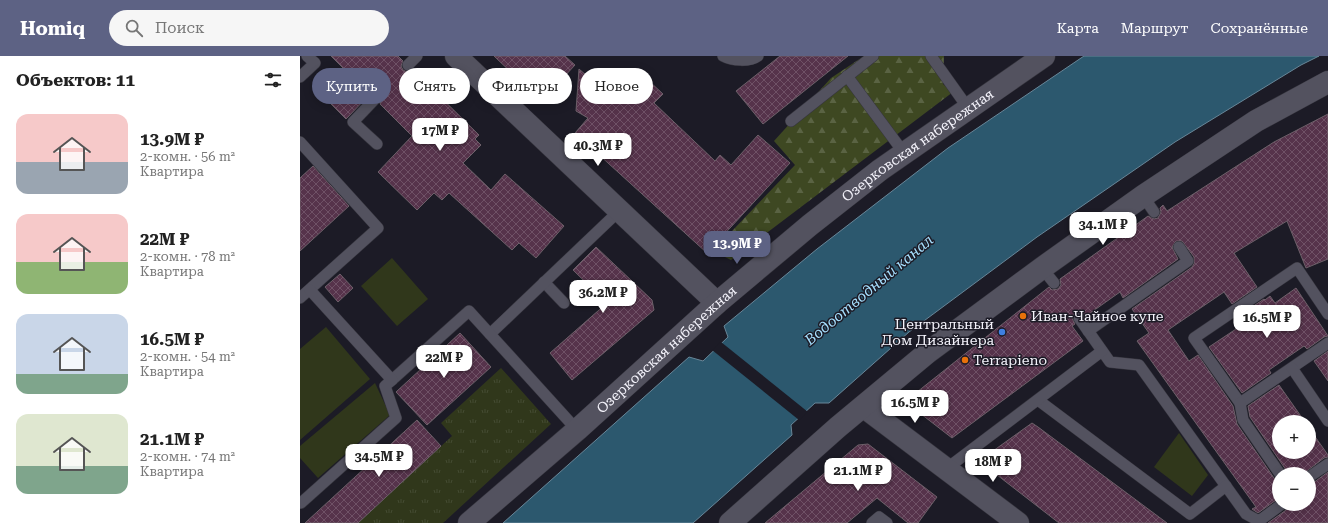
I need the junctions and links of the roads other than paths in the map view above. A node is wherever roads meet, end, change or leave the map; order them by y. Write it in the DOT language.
graph roads {
  1 [pos="307,56"];
  2 [pos="417,56"];
  3 [pos="456,56"];
  4 [pos="724,56"];
  5 [pos="758,56"];
  6 [pos="872,56"];
  7 [pos="931,56"];
  8 [pos="1044,56"];
  9 [pos="408,66"];
  10 [pos="847,76"];
  11 [pos="300,77"];
  12 [pos="1328,82"];
  13 [pos="371,104"];
  14 [pos="968,108"];
  15 [pos="791,121"];
  16 [pos="300,142"];
  17 [pos="377,144"];
  18 [pos="904,153"];
  19 [pos="619,211"];
  20 [pos="1179,247"];
  21 [pos="544,282"];
  22 [pos="310,290"];
  23 [pos="300,298"];
  24 [pos="564,303"];
  25 [pos="717,304"];
  26 [pos="1328,314"];
  27 [pos="1078,318"];
  28 [pos="1088,331"];
  29 [pos="490,334"];
  30 [pos="1328,343"];
  31 [pos="1102,351"];
  32 [pos="1292,368"];
  33 [pos="392,380"];
  34 [pos="1038,400"];
  35 [pos="1240,403"];
  36 [pos="864,407"];
  37 [pos="1328,421"];
  38 [pos="577,430"];
  39 [pos="1328,464"];
  40 [pos="1275,467"];
  41 [pos="946,469"];
  42 [pos="1316,473"];
  43 [pos="1226,486"];
  44 [pos="300,502"];
  45 [pos="1273,511"];
  46 [pos="469,523"];
  47 [pos="730,523"];
  48 [pos="872,523"];
  49 [pos="888,523"];
  50 [pos="1018,523"];
  1 -- 11 [label="lane"];
  2 -- 9 [label="lane"];
  3 -- 19 [label="street"];
  4 -- 5 [label="lane"];
  6 -- 10 [label="lane"];
  7 -- 14 [label="lane"];
  8 -- 14 [label="street, Озерковская набережная"];
  10 -- 15 [label="lane"];
  10 -- 18 [label="lane"];
  12 -- 36 [label="street"];
  13 -- 17 [label="lane"];
  14 -- 18 [label="street, Озерковская набережная"];
  16 -- 22 [label="lane"];
  18 -- 25 [label="street, Озерковская набережная"];
  19 -- 21 [label="lane"];
  19 -- 25 [label="street"];
  20 -- 28 [label="lane"];
  21 -- 24 [label="lane"];
  21 -- 29 [label="lane"];
  22 -- 23 [label="lane"];
  22 -- 33 [label="lane"];
  25 -- 38 [label="street, Озерковская набережная"];
  26 -- 35 [label="lane"];
  27 -- 28 [label="lane"];
  28 -- 31 [label="lane"];
  29 -- 33 [label="lane"];
  29 -- 38 [label="lane"];
  30 -- 32 [label="lane"];
  31 -- 34 [label="lane"];
  31 -- 43 [label="lane"];
  32 -- 35 [label="lane"];
  32 -- 37 [label="lane"];
  33 -- 44 [label="lane"];
  34 -- 41 [label="lane"];
  34 -- 43 [label="lane"];
  35 -- 40 [label="lane"];
  36 -- 41 [label="street"];
  36 -- 47 [label="street"];
  38 -- 46 [label="street, Озерковская набережная"];
  39 -- 42 [label="lane"];
  41 -- 50 [label="street"];
  43 -- 45 [label="lane"];
  48 -- 49 [label="lane"];
}
